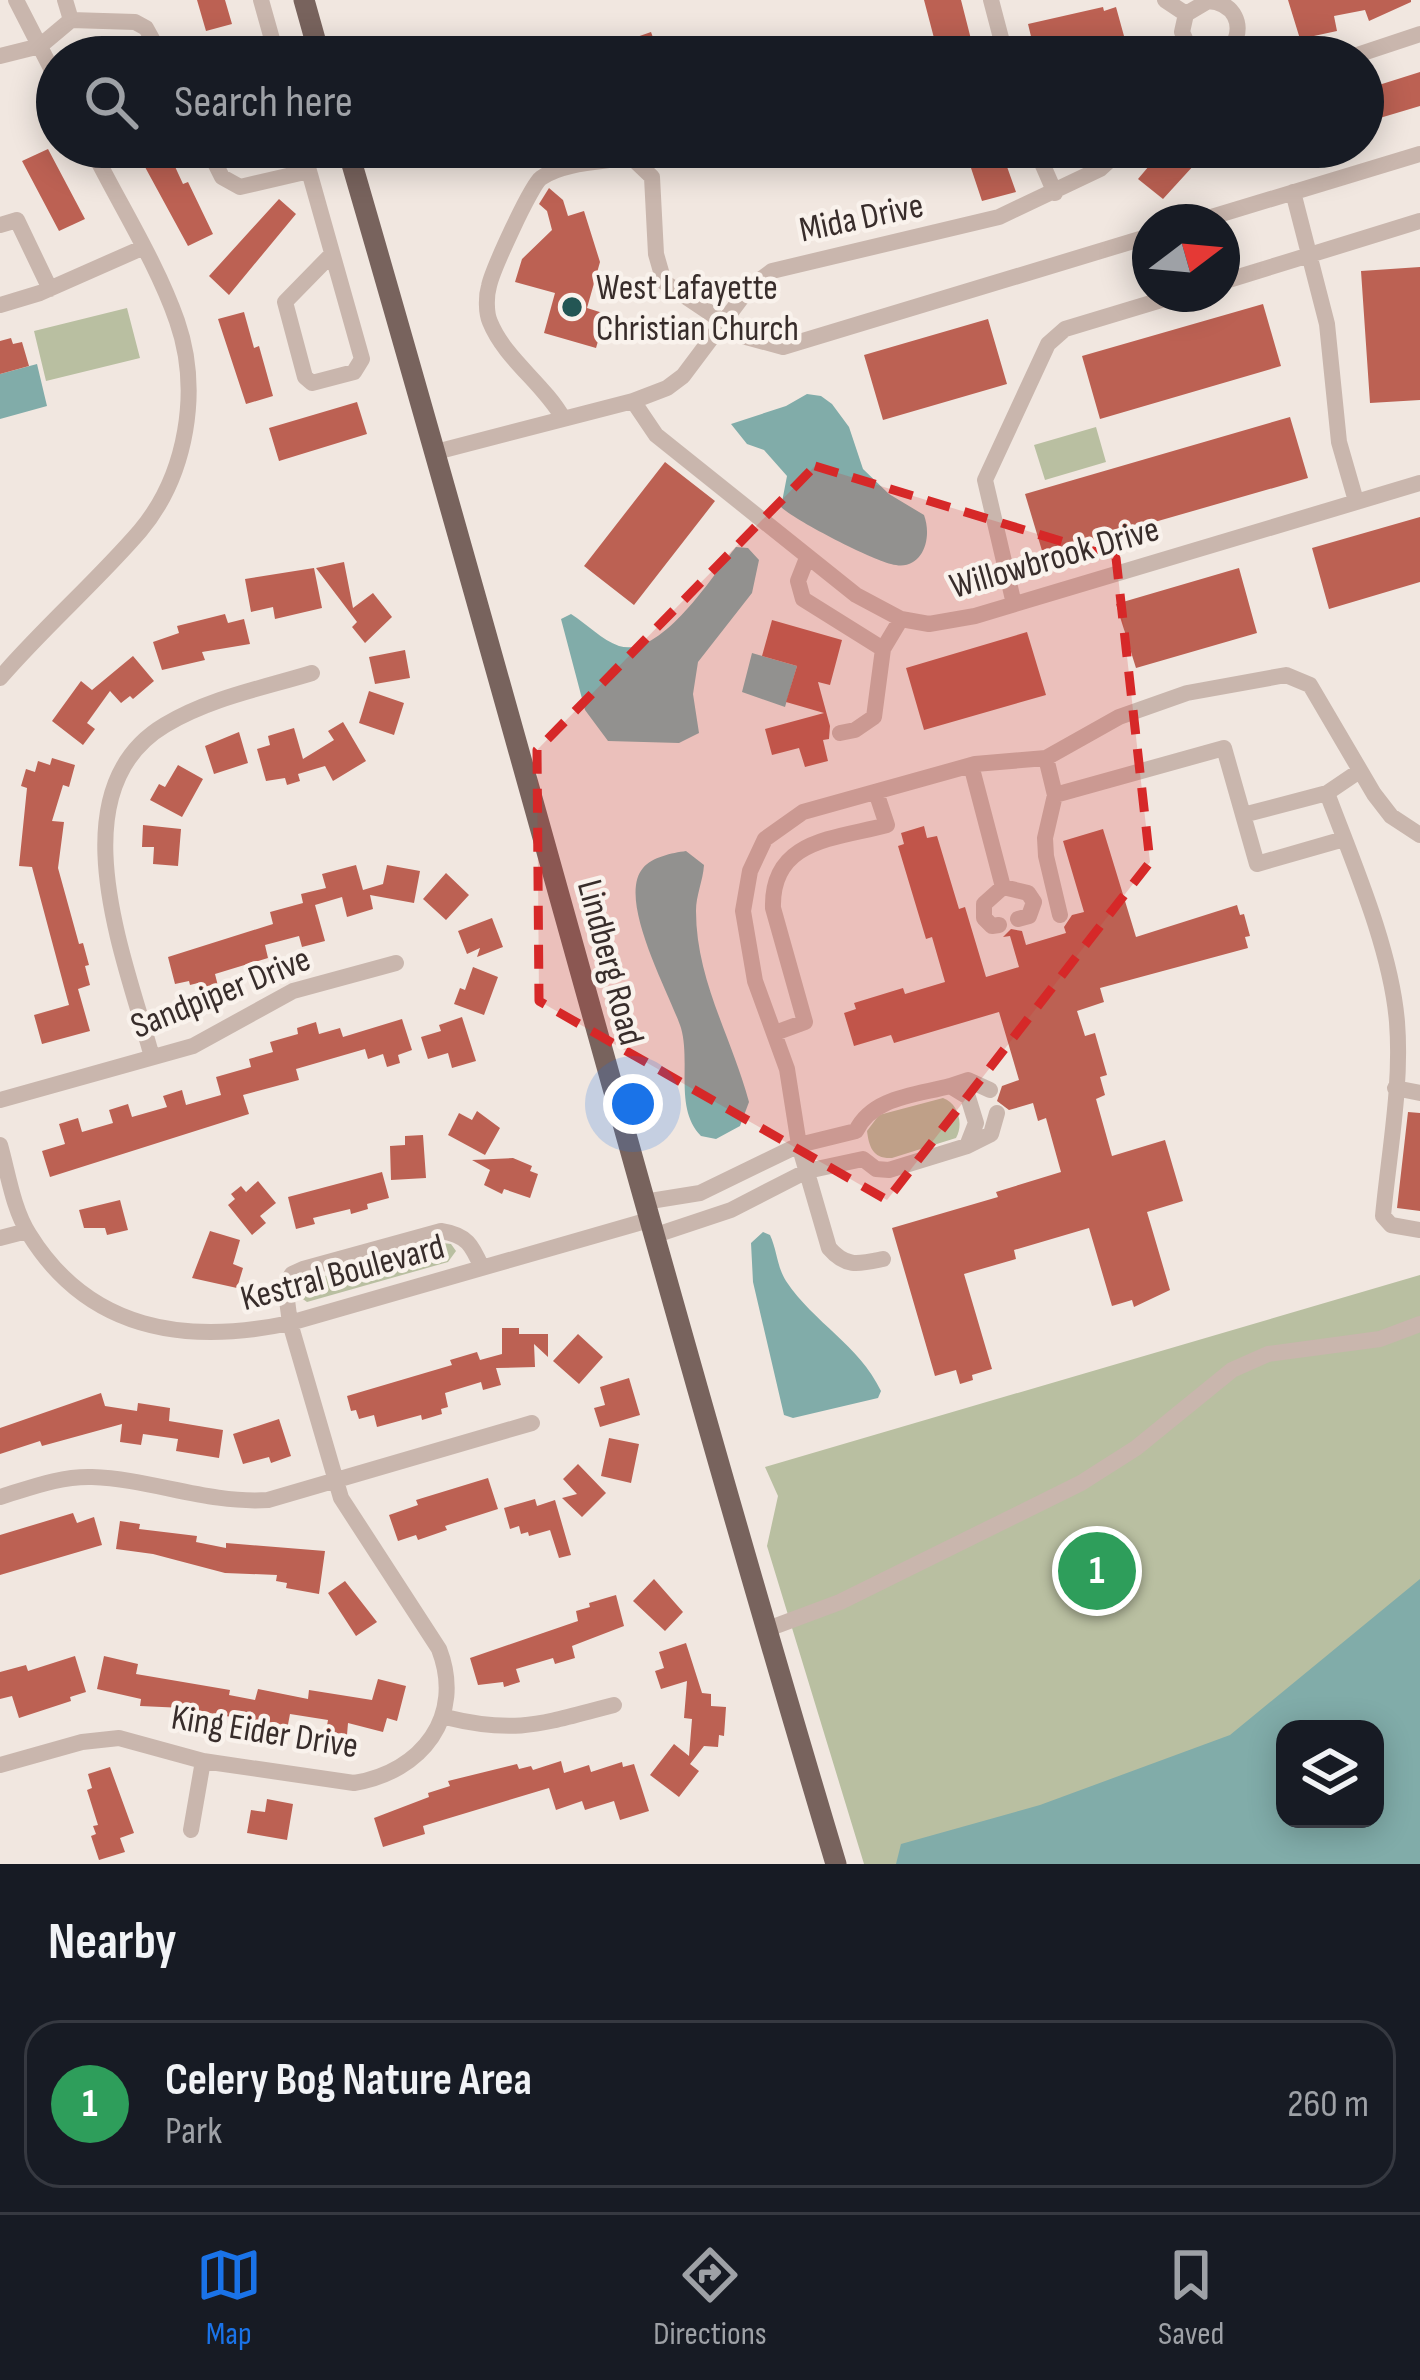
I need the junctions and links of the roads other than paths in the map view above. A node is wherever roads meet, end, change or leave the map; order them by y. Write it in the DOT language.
graph roads {
  1 [pos="16,0"];
  2 [pos="65,0"];
  3 [pos="261,0"];
  4 [pos="304,0"];
  5 [pos="1165,0"];
  6 [pos="994,1"];
  7 [pos="1226,2"];
  8 [pos="1186,14"];
  9 [pos="71,20"];
  10 [pos="1420,34"];
  11 [pos="52,36"];
  12 [pos="150,36"];
  13 [pos="271,36"];
  14 [pos="314,36"];
  15 [pos="1002,36"];
  16 [pos="1184,36"];
  17 [pos="1237,36"];
  18 [pos="36,38"];
  19 [pos="1384,46"];
  20 [pos="36,47"];
  21 [pos="0,56"];
  22 [pos="1420,154"];
  23 [pos="1384,165"];
  24 [pos="102,168"];
  25 [pos="218,168"];
  26 [pos="308,168"];
  27 [pos="353,168"];
  28 [pos="568,168"];
  29 [pos="644,168"];
  30 [pos="1044,168"];
  31 [pos="1101,168"];
  32 [pos="1373,168"];
  33 [pos="309,171"];
  34 [pos="1293,192"];
  35 [pos="1055,193"];
  36 [pos="1240,208"];
  37 [pos="1420,221"];
  38 [pos="0,225"];
  39 [pos="1132,241"];
  40 [pos="142,248"];
  41 [pos="332,254"];
  42 [pos="1310,255"];
  43 [pos="1240,276"];
  44 [pos="50,289"];
  45 [pos="0,304"];
  46 [pos="1132,308"];
  47 [pos="723,323"];
  48 [pos="633,401"];
  49 [pos="562,418"];
  50 [pos="436,452"];
  51 [pos="1420,483"];
  52 [pos="1356,501"];
  53 [pos="807,558"];
  54 [pos="1014,604"];
  55 [pos="901,620"];
  56 [pos="883,649"];
  57 [pos="312,673"];
  58 [pos="0,678"];
  59 [pos="840,733"];
  60 [pos="1046,758"];
  61 [pos="971,765"];
  62 [pos="1358,772"];
  63 [pos="876,792"];
  64 [pos="1327,793"];
  65 [pos="1055,795"];
  66 [pos="1243,815"];
  67 [pos="1420,835"];
  68 [pos="1345,839"];
  69 [pos="1004,887"];
  70 [pos="1060,915"];
  71 [pos="1018,919"];
  72 [pos="1000,925"];
  73 [pos="396,963"];
  74 [pos="775,1033"];
  75 [pos="152,1057"];
  76 [pos="950,1086"];
  77 [pos="1395,1088"];
  78 [pos="990,1090"];
  79 [pos="1420,1093"];
  80 [pos="0,1100"];
  81 [pos="997,1113"];
  82 [pos="856,1131"];
  83 [pos="0,1145"];
  84 [pos="799,1145"];
  85 [pos="967,1146"];
  86 [pos="863,1159"];
  87 [pos="807,1171"];
  88 [pos="649,1219"];
  89 [pos="1420,1230"];
  90 [pos="27,1231"];
  91 [pos="0,1238"];
  92 [pos="884,1259"];
  93 [pos="482,1268"];
  94 [pos="290,1323"];
  95 [pos="1420,1324"];
  96 [pos="532,1424"];
  97 [pos="336,1479"];
  98 [pos="0,1497"];
  99 [pos="765,1630"];
  100 [pos="614,1705"];
  101 [pos="445,1717"];
  102 [pos="203,1761"];
  103 [pos="0,1765"];
  104 [pos="191,1830"];
  105 [pos="836,1864"];
  1 -- 18 [label="street"];
  2 -- 9 [label="street"];
  3 -- 13 [label="street"];
  4 -- 14 [label="main road"];
  5 -- 8 [label="street"];
  6 -- 15 [label="street"];
  7 -- 8 [label="street"];
  7 -- 17 [label="street"];
  8 -- 16 [label="street"];
  9 -- 11 [label="street"];
  9 -- 12 [label="street"];
  10 -- 19 [label="street"];
  20 -- 21 [label="street"];
  22 -- 23 [label="street"];
  24 -- 40 [label="street"];
  25 -- 33 [label="street"];
  26 -- 33 [label="street"];
  27 -- 50 [label="main road, Lindberg Road"];
  28 -- 49 [label="street"];
  29 -- 47 [label="street"];
  30 -- 35 [label="street"];
  31 -- 35 [label="street, Mida Drive"];
  32 -- 34 [label="street"];
  33 -- 41 [label="street"];
  34 -- 36 [label="street"];
  34 -- 42 [label="street"];
  35 -- 47 [label="street, Mida Drive"];
  37 -- 42 [label="street"];
  38 -- 44 [label="street"];
  39 -- 47 [label="street"];
  40 -- 44 [label="street"];
  40 -- 58 [label="street"];
  41 -- 41 [label="street"];
  42 -- 43 [label="street"];
  42 -- 52 [label="street"];
  44 -- 45 [label="street"];
  46 -- 54 [label="street"];
  47 -- 48 [label="street, Mida Drive"];
  48 -- 49 [label="street, Mida Drive"];
  48 -- 53 [label="street"];
  49 -- 50 [label="street, Mida Drive"];
  50 -- 88 [label="main road, Lindberg Road"];
  51 -- 52 [label="street, Willowbrook Drive"];
  52 -- 54 [label="street, Willowbrook Drive"];
  53 -- 55 [label="street"];
  53 -- 56 [label="street"];
  54 -- 55 [label="street, Willowbrook Drive"];
  55 -- 56 [label="street"];
  56 -- 59 [label="street"];
  57 -- 75 [label="street"];
  60 -- 61 [label="street"];
  60 -- 62 [label="street"];
  60 -- 65 [label="street"];
  61 -- 63 [label="street"];
  61 -- 69 [label="street"];
  62 -- 64 [label="street"];
  62 -- 67 [label="street"];
  63 -- 74 [label="street"];
  63 -- 74 [label="street"];
  64 -- 66 [label="street"];
  64 -- 68 [label="street"];
  65 -- 66 [label="street"];
  65 -- 70 [label="street"];
  66 -- 68 [label="street"];
  68 -- 77 [label="street"];
  69 -- 71 [label="street"];
  69 -- 72 [label="street"];
  73 -- 75 [label="street, Sandpiper Drive"];
  74 -- 84 [label="street"];
  75 -- 80 [label="street, Sandpiper Drive"];
  76 -- 78 [label="street"];
  76 -- 82 [label="street"];
  76 -- 85 [label="street"];
  77 -- 79 [label="street"];
  77 -- 89 [label="street"];
  81 -- 85 [label="street"];
  82 -- 84 [label="street"];
  82 -- 86 [label="street"];
  83 -- 90 [label="street, Kestral Boulevard"];
  84 -- 87 [label="street"];
  84 -- 88 [label="street"];
  85 -- 86 [label="street"];
  86 -- 87 [label="street"];
  87 -- 88 [label="street"];
  87 -- 92 [label="street"];
  88 -- 93 [label="street, Kestral Boulevard"];
  88 -- 99 [label="main road, Lindberg Road"];
  90 -- 91 [label="street"];
  90 -- 94 [label="street, Kestral Boulevard"];
  93 -- 94 [label="street, Kestral Boulevard"];
  93 -- 94 [label="street"];
  94 -- 97 [label="street"];
  95 -- 99 [label="street"];
  96 -- 97 [label="street"];
  97 -- 98 [label="street"];
  97 -- 101 [label="street"];
  99 -- 105 [label="main road, Lindberg Road"];
  100 -- 101 [label="street"];
  101 -- 102 [label="street, King Eider Drive"];
  102 -- 103 [label="street, King Eider Drive"];
  102 -- 104 [label="street"];
}
